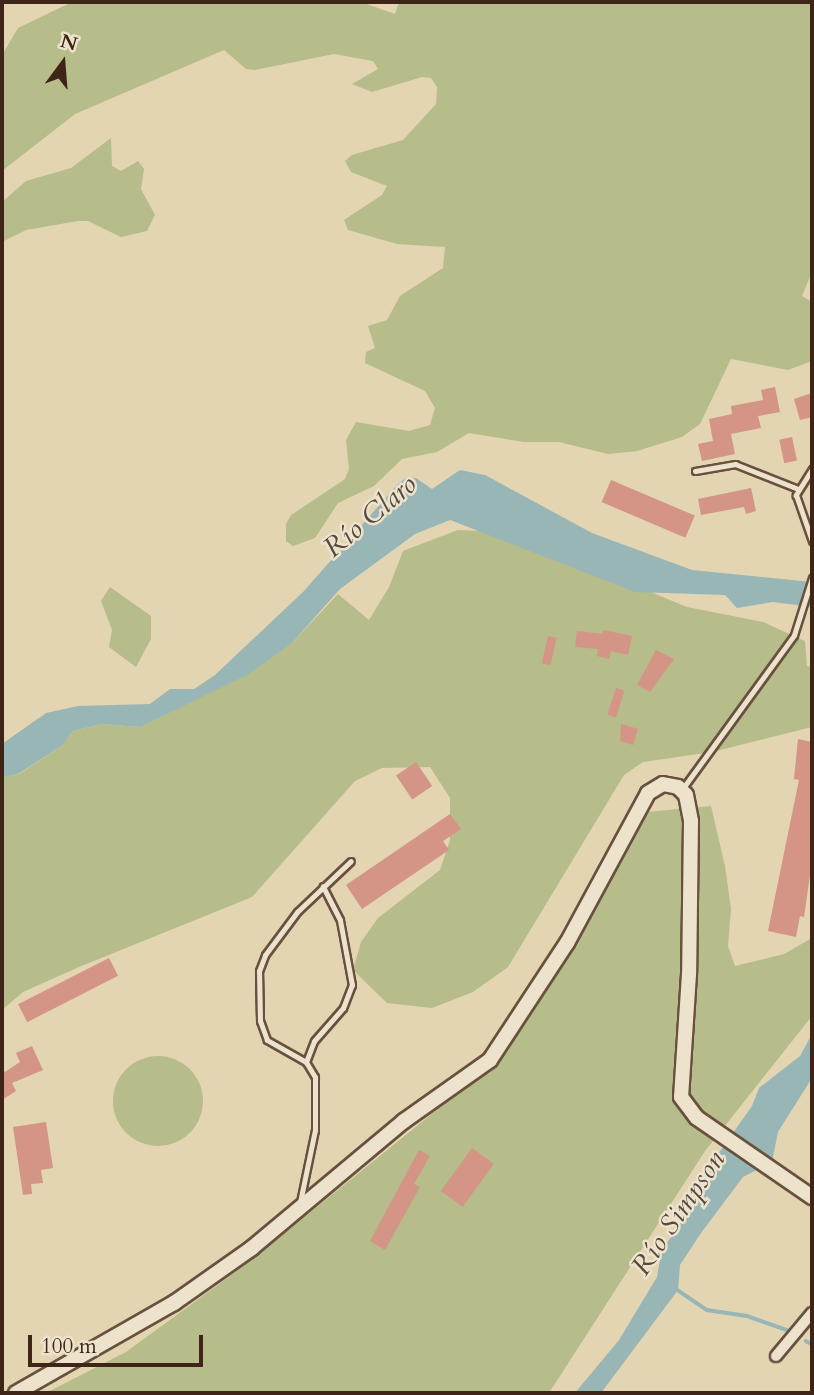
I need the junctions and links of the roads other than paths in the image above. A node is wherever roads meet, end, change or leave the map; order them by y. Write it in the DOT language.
graph roads {
  1 [pos="812,469"];
  2 [pos="695,471"];
  3 [pos="798,489"];
  4 [pos="812,541"];
  5 [pos="812,578"];
  6 [pos="681,790"];
  7 [pos="351,861"];
  8 [pos="323,886"];
  9 [pos="306,1062"];
  10 [pos="812,1198"];
  11 [pos="299,1210"];
  12 [pos="812,1313"];
  13 [pos="776,1356"];
  14 [pos="16,1393"];
  1 -- 3 [label="lane"];
  2 -- 3 [label="lane"];
  3 -- 4 [label="lane"];
  5 -- 6 [label="lane"];
  6 -- 10 [label="street"];
  6 -- 11 [label="street"];
  7 -- 8 [label="lane"];
  8 -- 9 [label="lane"];
  8 -- 9 [label="lane"];
  9 -- 11 [label="lane"];
  11 -- 14 [label="street"];
  12 -- 13 [label="street"];
}
